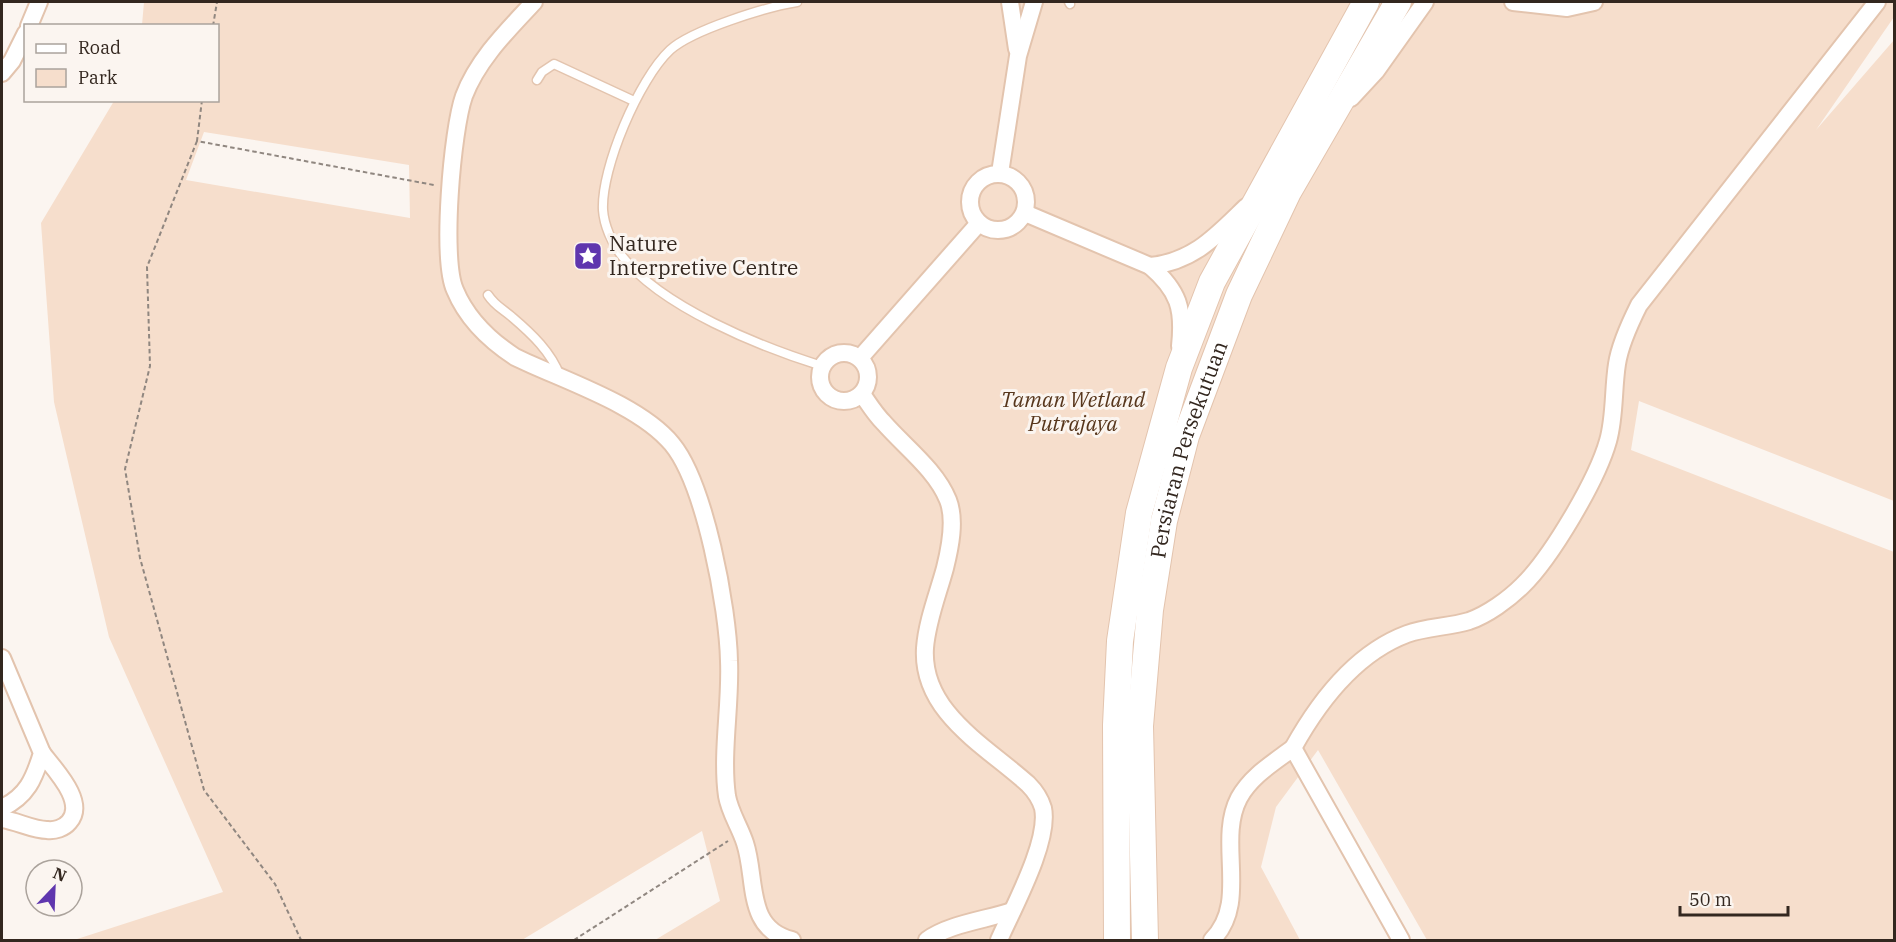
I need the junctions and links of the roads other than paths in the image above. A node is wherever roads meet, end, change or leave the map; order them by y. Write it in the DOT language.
graph roads {
  1 [pos="39,2"];
  2 [pos="534,2"];
  3 [pos="797,2"];
  4 [pos="1010,2"];
  5 [pos="1034,2"];
  6 [pos="1366,2"];
  7 [pos="1398,2"];
  8 [pos="1425,2"];
  9 [pos="1513,2"];
  10 [pos="1594,2"];
  11 [pos="1877,2"];
  12 [pos="1569,5"];
  13 [pos="30,24"];
  14 [pos="24,37"];
  15 [pos="1018,56"];
  16 [pos="2,73"];
  17 [pos="537,80"];
  18 [pos="634,101"];
  19 [pos="1333,112"];
  20 [pos="1000,174"];
  21 [pos="1259,194"];
  22 [pos="1025,213"];
  23 [pos="979,223"];
  24 [pos="1150,266"];
  25 [pos="488,295"];
  26 [pos="860,358"];
  27 [pos="822,366"];
  28 [pos="1179,368"];
  29 [pos="561,380"];
  30 [pos="862,394"];
  31 [pos="2,658"];
  32 [pos="1293,748"];
  33 [pos="42,753"];
  34 [pos="2,808"];
  35 [pos="2,819"];
  36 [pos="1012,911"];
  37 [pos="792,940"];
  38 [pos="927,940"];
  39 [pos="999,940"];
  40 [pos="1117,940"];
  41 [pos="1145,940"];
  42 [pos="1212,940"];
  43 [pos="1401,940"];
  1 -- 13 [label="street"];
  2 -- 29 [label="street"];
  3 -- 18 [label="lane"];
  4 -- 15 [label="street"];
  5 -- 15 [label="street"];
  6 -- 21 [label="main road, Persiaran Persekutuan"];
  7 -- 19 [label="main road, Persiaran Persekutuan"];
  8 -- 19 [label="street"];
  9 -- 12 [label="street"];
  10 -- 12 [label="street"];
  11 -- 32 [label="street"];
  14 -- 16 [label="street"];
  15 -- 20 [label="street"];
  17 -- 18 [label="lane"];
  18 -- 27 [label="lane"];
  19 -- 41 [label="main road, Persiaran Persekutuan"];
  20 -- 22 [label="street"];
  20 -- 23 [label="street"];
  21 -- 24 [label="street"];
  21 -- 28 [label="main road, Persiaran Persekutuan"];
  22 -- 23 [label="street"];
  22 -- 24 [label="street"];
  23 -- 26 [label="street"];
  24 -- 28 [label="street"];
  25 -- 29 [label="lane"];
  26 -- 27 [label="street"];
  26 -- 30 [label="street"];
  27 -- 30 [label="street"];
  28 -- 40 [label="main road, Persiaran Persekutuan"];
  29 -- 37 [label="street"];
  30 -- 36 [label="street"];
  31 -- 33 [label="street"];
  32 -- 42 [label="street"];
  32 -- 43 [label="street"];
  33 -- 34 [label="street"];
  33 -- 35 [label="street"];
  36 -- 38 [label="street"];
  36 -- 39 [label="street"];
}
